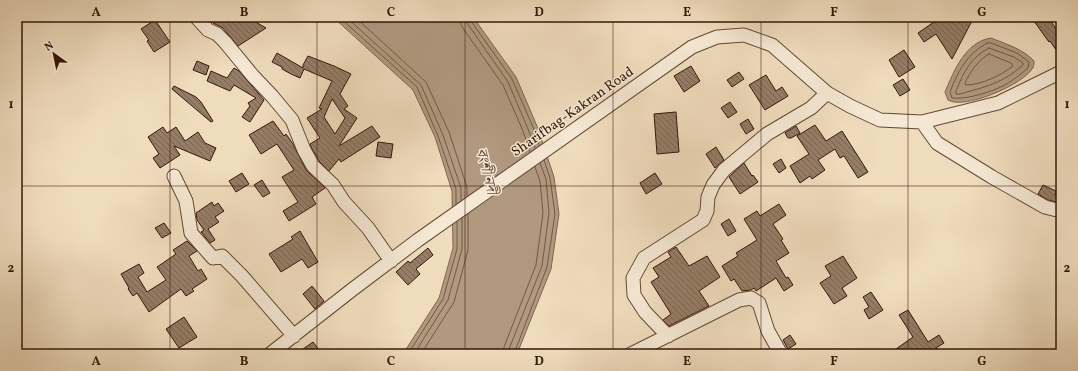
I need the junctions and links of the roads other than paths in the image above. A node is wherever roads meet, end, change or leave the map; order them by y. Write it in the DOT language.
graph roads {
  1 [pos="196,17"];
  2 [pos="1061,72"];
  3 [pos="827,93"];
  4 [pos="922,122"];
  5 [pos="174,176"];
  6 [pos="1061,211"];
  7 [pos="391,261"];
  8 [pos="294,336"];
  9 [pos="668,336"];
  10 [pos="270,354"];
  11 [pos="631,354"];
  12 [pos="781,354"];
  1 -- 7 [label="street"];
  2 -- 4 [label="street, Sharifbag-Kakran Road"];
  3 -- 4 [label="street, Sharifbag-Kakran Road"];
  3 -- 7 [label="street, Sharifbag-Kakran Road"];
  3 -- 9 [label="street"];
  4 -- 6 [label="street"];
  5 -- 8 [label="street"];
  7 -- 8 [label="street, Sharifbag-Kakran Road"];
  8 -- 10 [label="street, Sharifbag-Kakran Road"];
  9 -- 11 [label="street"];
  9 -- 12 [label="street"];
}
